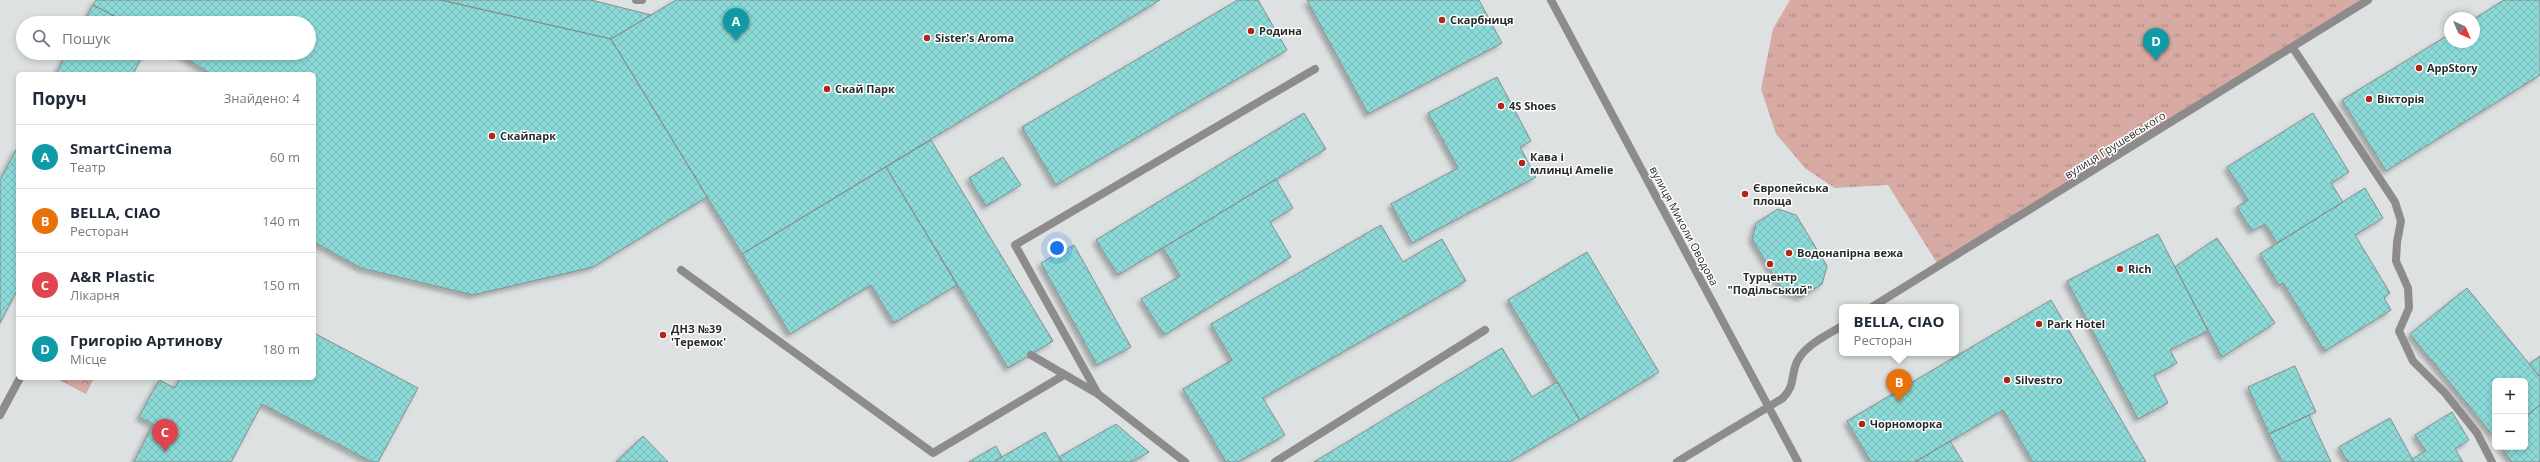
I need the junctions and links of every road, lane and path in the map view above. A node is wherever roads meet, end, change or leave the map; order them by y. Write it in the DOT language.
graph roads {
  1 [pos="636,0"];
  2 [pos="642,0"];
  3 [pos="1551,0"];
  4 [pos="2368,0"];
  5 [pos="2293,48"];
  6 [pos="1315,69"];
  7 [pos="681,270"];
  8 [pos="1877,304"];
  9 [pos="1839,328"];
  10 [pos="1485,330"];
  11 [pos="1030,355"];
  12 [pos="1064,375"];
  13 [pos="19,380"];
  14 [pos="1098,394"];
  15 [pos="1768,408"];
  16 [pos="0,415"];
  17 [pos="1185,462"];
  18 [pos="1275,462"];
  19 [pos="1677,462"];
  20 [pos="1798,462"];
  21 [pos="2492,462"];
  1 -- 2 [label="street"];
  3 -- 15 [label="street, вулиця Миколи Оводова"];
  4 -- 5 [label="street, вулиця Грушевського"];
  5 -- 8 [label="street, вулиця Грушевського"];
  5 -- 21 [label="street"];
  6 -- 14 [label="street"];
  7 -- 12 [label="street"];
  9 -- 15 [label="street"];
  10 -- 18 [label="street"];
  11 -- 12 [label="street"];
  12 -- 14 [label="street"];
  13 -- 16 [label="street"];
  14 -- 17 [label="street"];
  15 -- 19 [label="street"];
  15 -- 20 [label="street, вулиця Миколи Оводова"];
}
